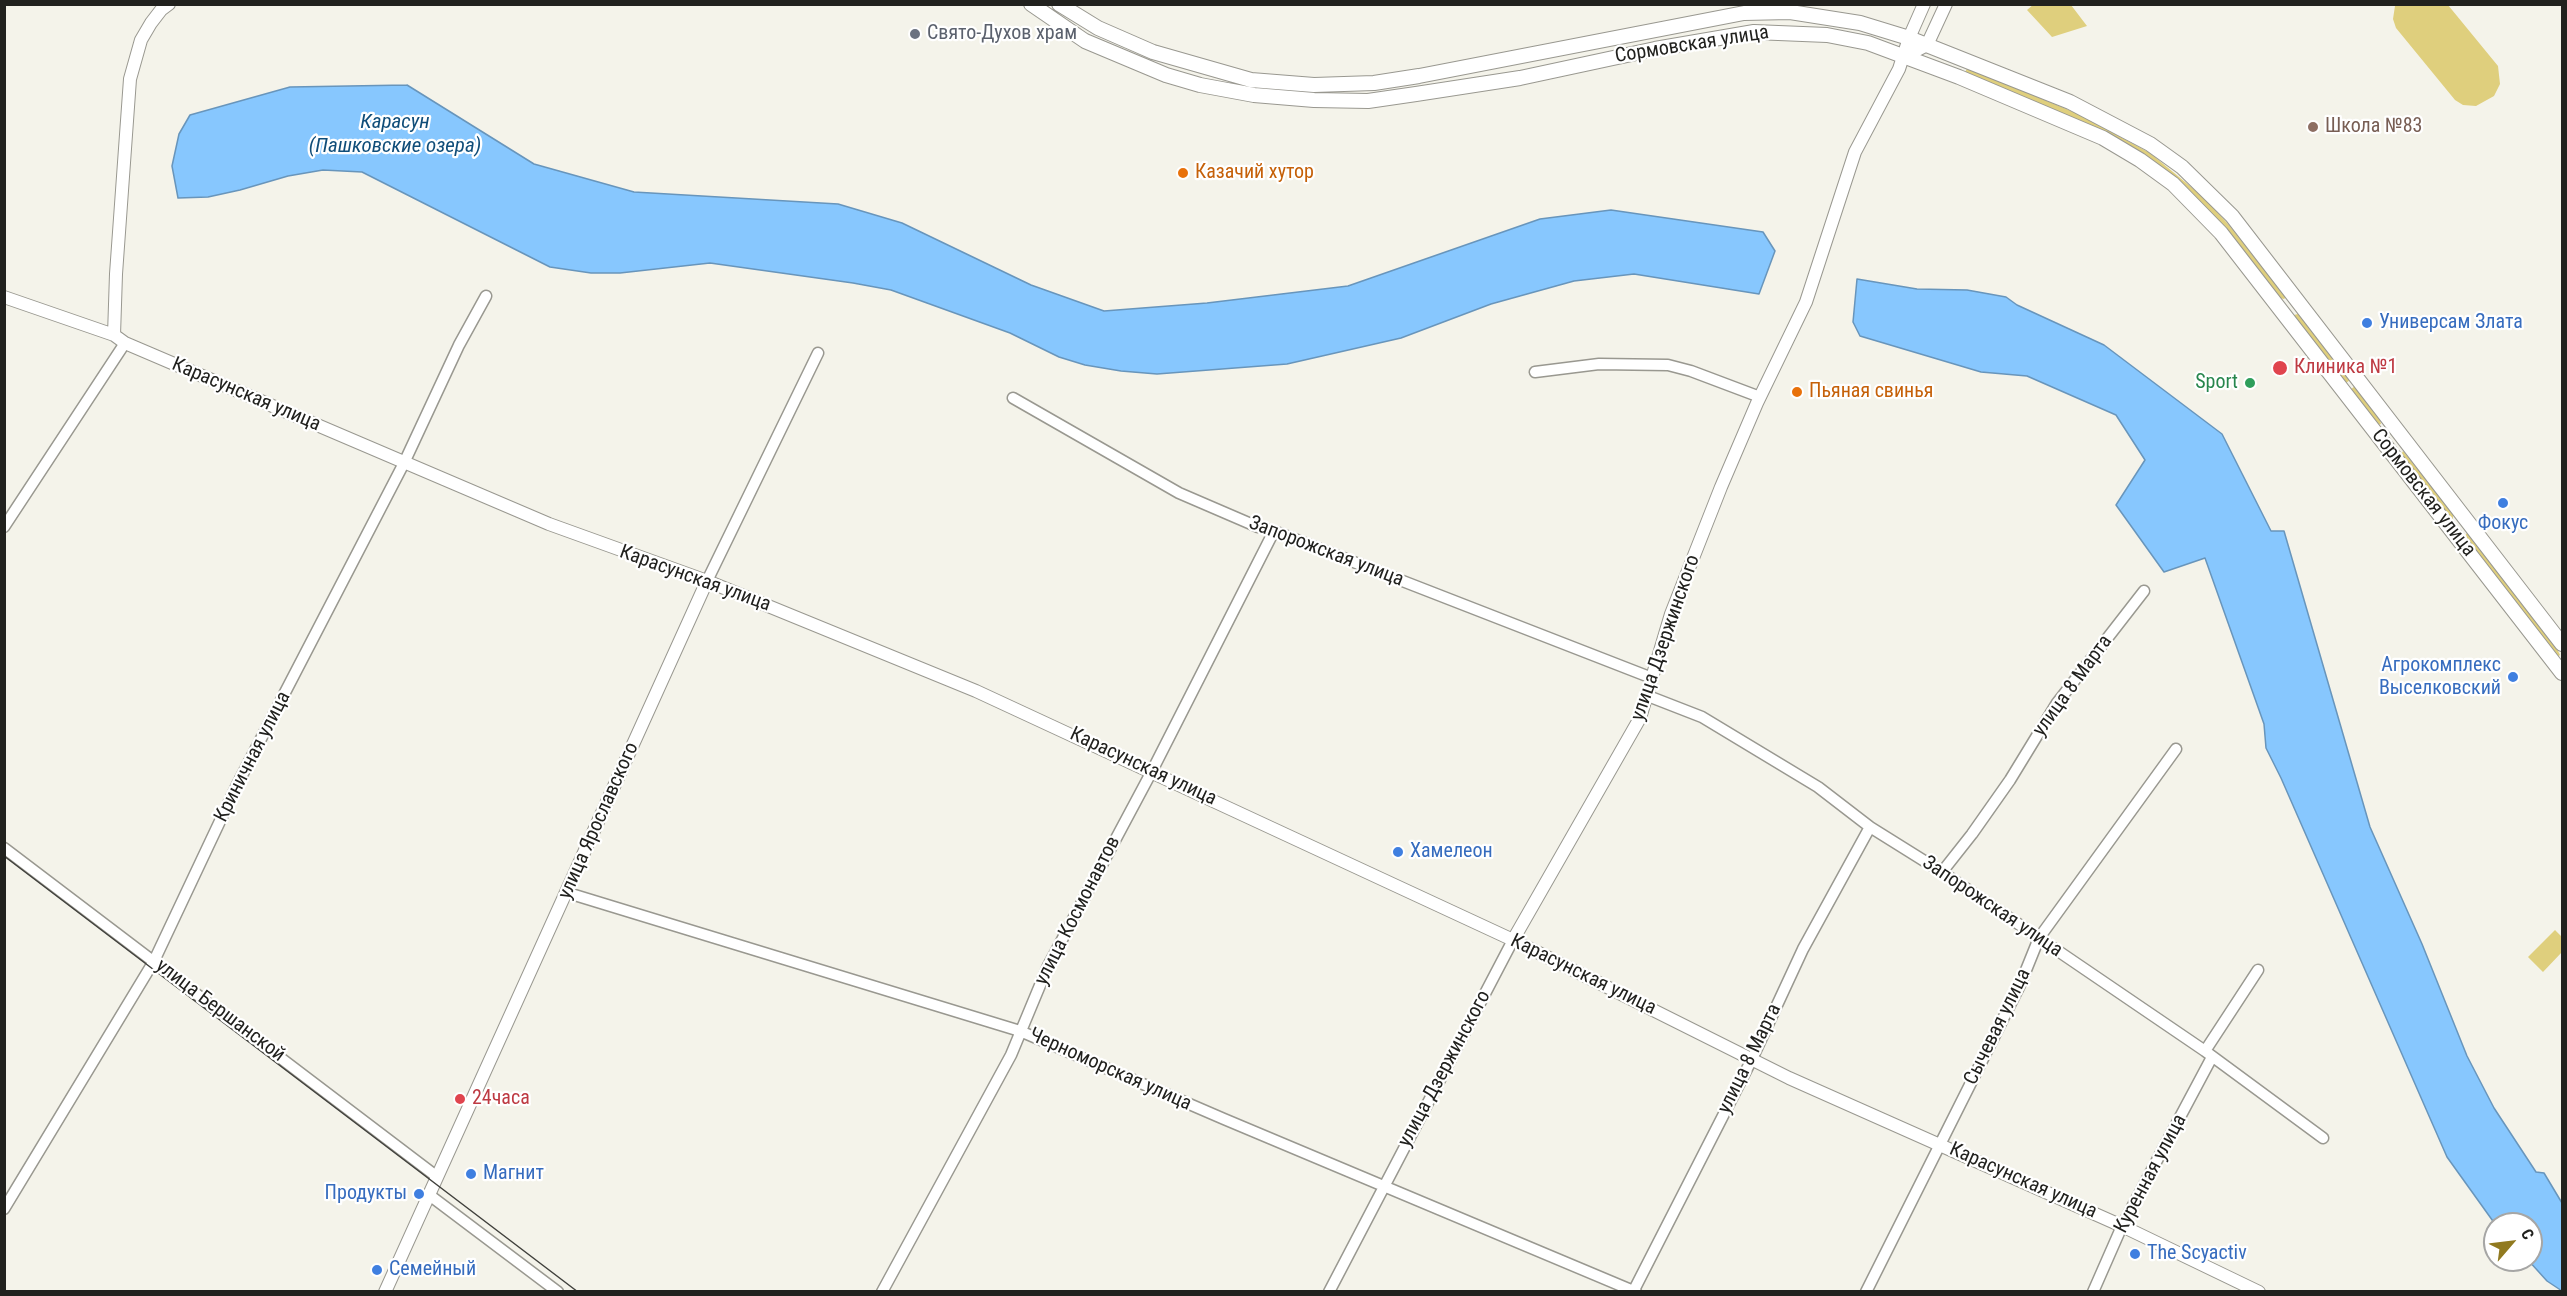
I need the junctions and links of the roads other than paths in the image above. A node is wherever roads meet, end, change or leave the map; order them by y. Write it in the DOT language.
graph roads {
  1 [pos="169,4"];
  2 [pos="1031,4"];
  3 [pos="1059,4"];
  4 [pos="1923,4"];
  5 [pos="1946,4"];
  6 [pos="1909,38"];
  7 [pos="1927,45"];
  8 [pos="1904,57"];
  9 [pos="1362,83"];
  10 [pos="1363,100"];
  11 [pos="486,296"];
  12 [pos="4,297"];
  13 [pos="2299,301"];
  14 [pos="2283,314"];
  15 [pos="114,335"];
  16 [pos="125,343"];
  17 [pos="818,353"];
  18 [pos="1535,372"];
  19 [pos="1760,397"];
  20 [pos="1013,398"];
  21 [pos="404,463"];
  22 [pos="4,527"];
  23 [pos="1274,531"];
  24 [pos="707,581"];
  25 [pos="2144,591"];
  26 [pos="2562,644"];
  27 [pos="2562,671"];
  28 [pos="1652,678"];
  29 [pos="1648,696"];
  30 [pos="2176,749"];
  31 [pos="1152,771"];
  32 [pos="1870,827"];
  33 [pos="4,848"];
  34 [pos="1942,872"];
  35 [pos="568,893"];
  36 [pos="2039,938"];
  37 [pos="1513,940"];
  38 [pos="154,961"];
  39 [pos="2258,970"];
  40 [pos="1020,1030"];
  41 [pos="2208,1054"];
  42 [pos="1752,1059"];
  43 [pos="2324,1138"];
  44 [pos="1939,1144"];
  45 [pos="436,1176"];
  46 [pos="1385,1185"];
  47 [pos="428,1194"];
  48 [pos="4,1209"];
  49 [pos="2122,1226"];
  50 [pos="1634,1291"];
  51 [pos="385,1292"];
  52 [pos="558,1292"];
  53 [pos="882,1292"];
  54 [pos="1329,1292"];
  55 [pos="1866,1292"];
  56 [pos="2093,1292"];
  57 [pos="2259,1292"];
  1 -- 15 [label="street"];
  2 -- 10 [label="main road, Сормовская улица"];
  3 -- 9 [label="main road, Сормовская улица"];
  4 -- 6 [label="street, улица Дзержинского"];
  5 -- 7 [label="street"];
  6 -- 7 [label="main road, Сормовская улица"];
  6 -- 8 [label="street, улица Дзержинского"];
  6 -- 9 [label="main road, Сормовская улица"];
  7 -- 8 [label="street"];
  7 -- 13 [label="main road, Сормовская улица"];
  8 -- 10 [label="main road, Сормовская улица"];
  8 -- 14 [label="main road, Сормовская улица"];
  8 -- 19 [label="street, улица Дзержинского"];
  9 -- 10 [label="main road"];
  11 -- 21 [label="street, Криничная улица"];
  12 -- 15 [label="street, Карасунская улица"];
  13 -- 14 [label="main road"];
  13 -- 26 [label="main road, Сормовская улица"];
  14 -- 27 [label="main road, Сормовская улица"];
  15 -- 16 [label="street, Карасунская улица"];
  16 -- 21 [label="street, Карасунская улица"];
  16 -- 22 [label="street"];
  17 -- 24 [label="street, улица Ярославского"];
  18 -- 19 [label="street"];
  19 -- 28 [label="street, улица Дзержинского"];
  20 -- 23 [label="street, Запорожская улица"];
  21 -- 24 [label="street, Карасунская улица"];
  21 -- 38 [label="street, Криничная улица"];
  23 -- 28 [label="street, Запорожская улица"];
  23 -- 31 [label="street, улица Космонавтов"];
  24 -- 31 [label="street, Карасунская улица"];
  24 -- 35 [label="street, улица Ярославского"];
  25 -- 34 [label="street, улица 8 Марта"];
  28 -- 29 [label="street, улица Дзержинского"];
  29 -- 32 [label="street, Запорожская улица"];
  29 -- 37 [label="street, улица Дзержинского"];
  30 -- 36 [label="street, Сычевая улица"];
  31 -- 37 [label="street, Карасунская улица"];
  31 -- 40 [label="street, улица Космонавтов"];
  32 -- 34 [label="street, Запорожская улица"];
  32 -- 42 [label="street, улица 8 Марта"];
  33 -- 38 [label="street, улица Бершанской"];
  34 -- 36 [label="street, Запорожская улица"];
  35 -- 40 [label="street, Черноморская улица"];
  35 -- 45 [label="street, улица Ярославского"];
  36 -- 41 [label="street, Запорожская улица"];
  36 -- 44 [label="street, Сычевая улица"];
  37 -- 42 [label="street, Карасунская улица"];
  37 -- 46 [label="street, улица Дзержинского"];
  38 -- 45 [label="street, улица Бершанской"];
  38 -- 48 [label="street, Криничная улица"];
  39 -- 41 [label="street, Куренная улица"];
  40 -- 46 [label="street, Черноморская улица"];
  40 -- 53 [label="street, улица Космонавтов"];
  41 -- 43 [label="street, Запорожская улица"];
  41 -- 49 [label="street, Куренная улица"];
  42 -- 44 [label="street, Карасунская улица"];
  42 -- 50 [label="street, улица 8 Марта"];
  44 -- 49 [label="street, Карасунская улица"];
  44 -- 55 [label="street, Сычевая улица"];
  45 -- 47 [label="street, улица Ярославского"];
  46 -- 50 [label="street, Черноморская улица"];
  46 -- 54 [label="street, улица Дзержинского"];
  47 -- 51 [label="street, улица Ярославского"];
  47 -- 52 [label="street"];
  49 -- 56 [label="street, Куренная улица"];
  49 -- 57 [label="street, Карасунская улица"];
}
